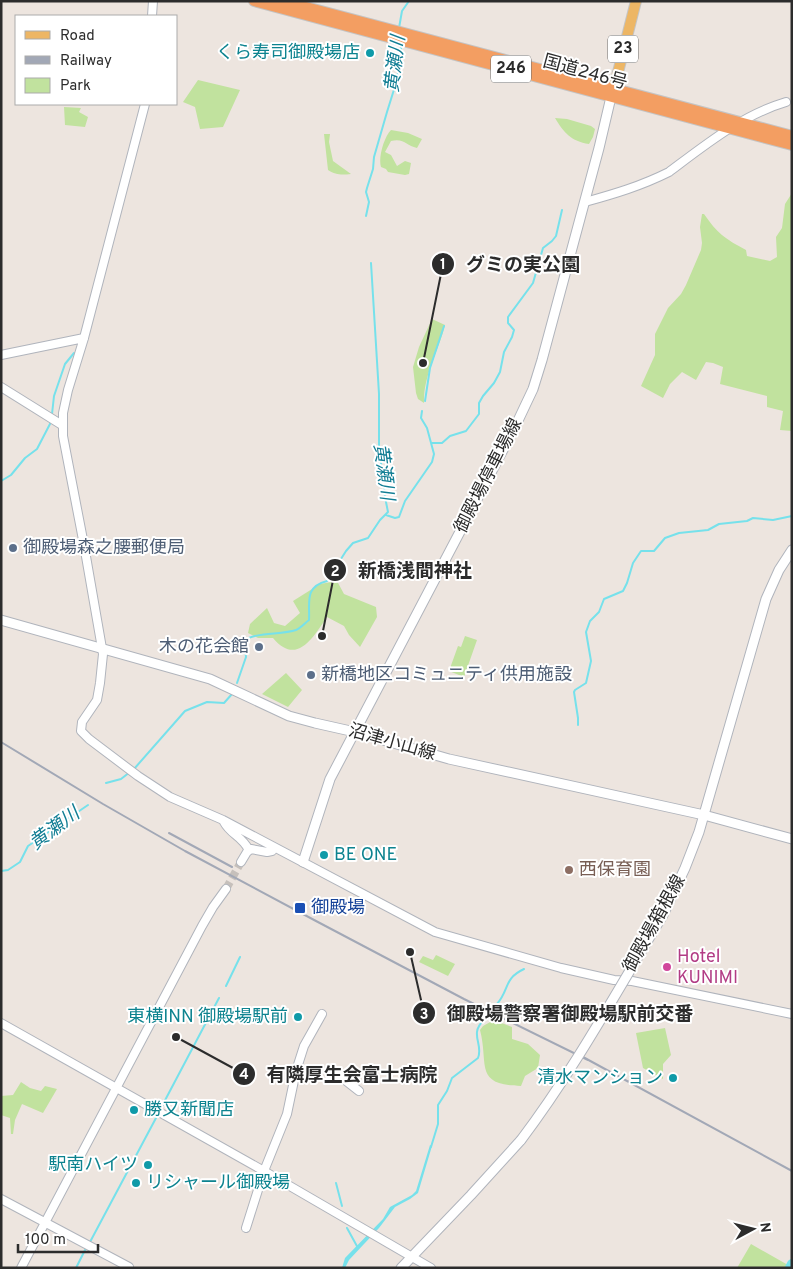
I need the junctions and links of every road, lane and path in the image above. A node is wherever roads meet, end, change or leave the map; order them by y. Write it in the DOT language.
graph roads {
  1 [pos="153,1"];
  2 [pos="254,1"];
  3 [pos="283,1"];
  4 [pos="636,1"];
  5 [pos="152,15"];
  6 [pos="397,35"];
  7 [pos="612,93"];
  8 [pos="786,102"];
  9 [pos="145,105"];
  10 [pos="735,125"];
  11 [pos="792,136"];
  12 [pos="792,145"];
  13 [pos="585,202"];
  14 [pos="84,338"];
  15 [pos="1,355"];
  16 [pos="1,387"];
  17 [pos="62,424"];
  18 [pos="792,550"];
  19 [pos="1,620"];
  20 [pos="102,648"];
  21 [pos="355,732"];
  22 [pos="704,815"];
  23 [pos="223,820"];
  24 [pos="792,839"];
  25 [pos="249,850"];
  26 [pos="272,851"];
  27 [pos="240,862"];
  28 [pos="303,862"];
  29 [pos="226,889"];
  30 [pos="322,1014"];
  31 [pos="792,1014"];
  32 [pos="1,1023"];
  33 [pos="331,1069"];
  34 [pos="117,1087"];
  35 [pos="359,1091"];
  36 [pos="264,1171"];
  37 [pos="1,1199"];
  38 [pos="45,1223"];
  39 [pos="246,1228"];
  40 [pos="412,1257"];
  41 [pos="21,1268"];
  42 [pos="129,1268"];
  43 [pos="401,1268"];
  44 [pos="430,1268"];
  1 -- 5 [label="street"];
  2 -- 6 [label="highway, 国道246号 / 246"];
  3 -- 6 [label="highway, 国道246号 / 246"];
  4 -- 7 [label="main road, 23"];
  6 -- 7 [label="highway, 国道246号 / 246"];
  7 -- 10 [label="highway, 国道246号 / 246"];
  7 -- 13 [label="main road, 御殿場停車場線"];
  8 -- 10 [label="street"];
  9 -- 14 [label="street"];
  10 -- 11 [label="highway, 国道246号 / 246"];
  10 -- 12 [label="highway, 国道246号 / 246"];
  10 -- 13 [label="street"];
  13 -- 21 [label="main road, 御殿場停車場線"];
  14 -- 15 [label="street"];
  14 -- 17 [label="street"];
  16 -- 17 [label="street"];
  17 -- 20 [label="street"];
  18 -- 22 [label="main road, 御殿場箱根線"];
  19 -- 20 [label="main road, 沼津小山線"];
  20 -- 21 [label="main road, 沼津小山線"];
  20 -- 23 [label="street"];
  21 -- 22 [label="main road, 沼津小山線"];
  21 -- 28 [label="main road, 御殿場停車場線"];
  22 -- 24 [label="main road, 沼津小山線"];
  22 -- 40 [label="main road, 御殿場箱根線, bridge"];
  23 -- 25 [label="street"];
  23 -- 28 [label="street"];
  25 -- 26 [label="street"];
  25 -- 27 [label="street"];
  28 -- 31 [label="street"];
  29 -- 34 [label="street"];
  30 -- 36 [label="street"];
  32 -- 34 [label="street"];
  33 -- 35 [label="street"];
  34 -- 36 [label="street"];
  34 -- 38 [label="street"];
  36 -- 39 [label="street"];
  36 -- 40 [label="street"];
  37 -- 38 [label="street"];
  38 -- 41 [label="street"];
  38 -- 42 [label="street"];
  40 -- 43 [label="main road, 御殿場箱根線"];
  40 -- 44 [label="street"];
}
